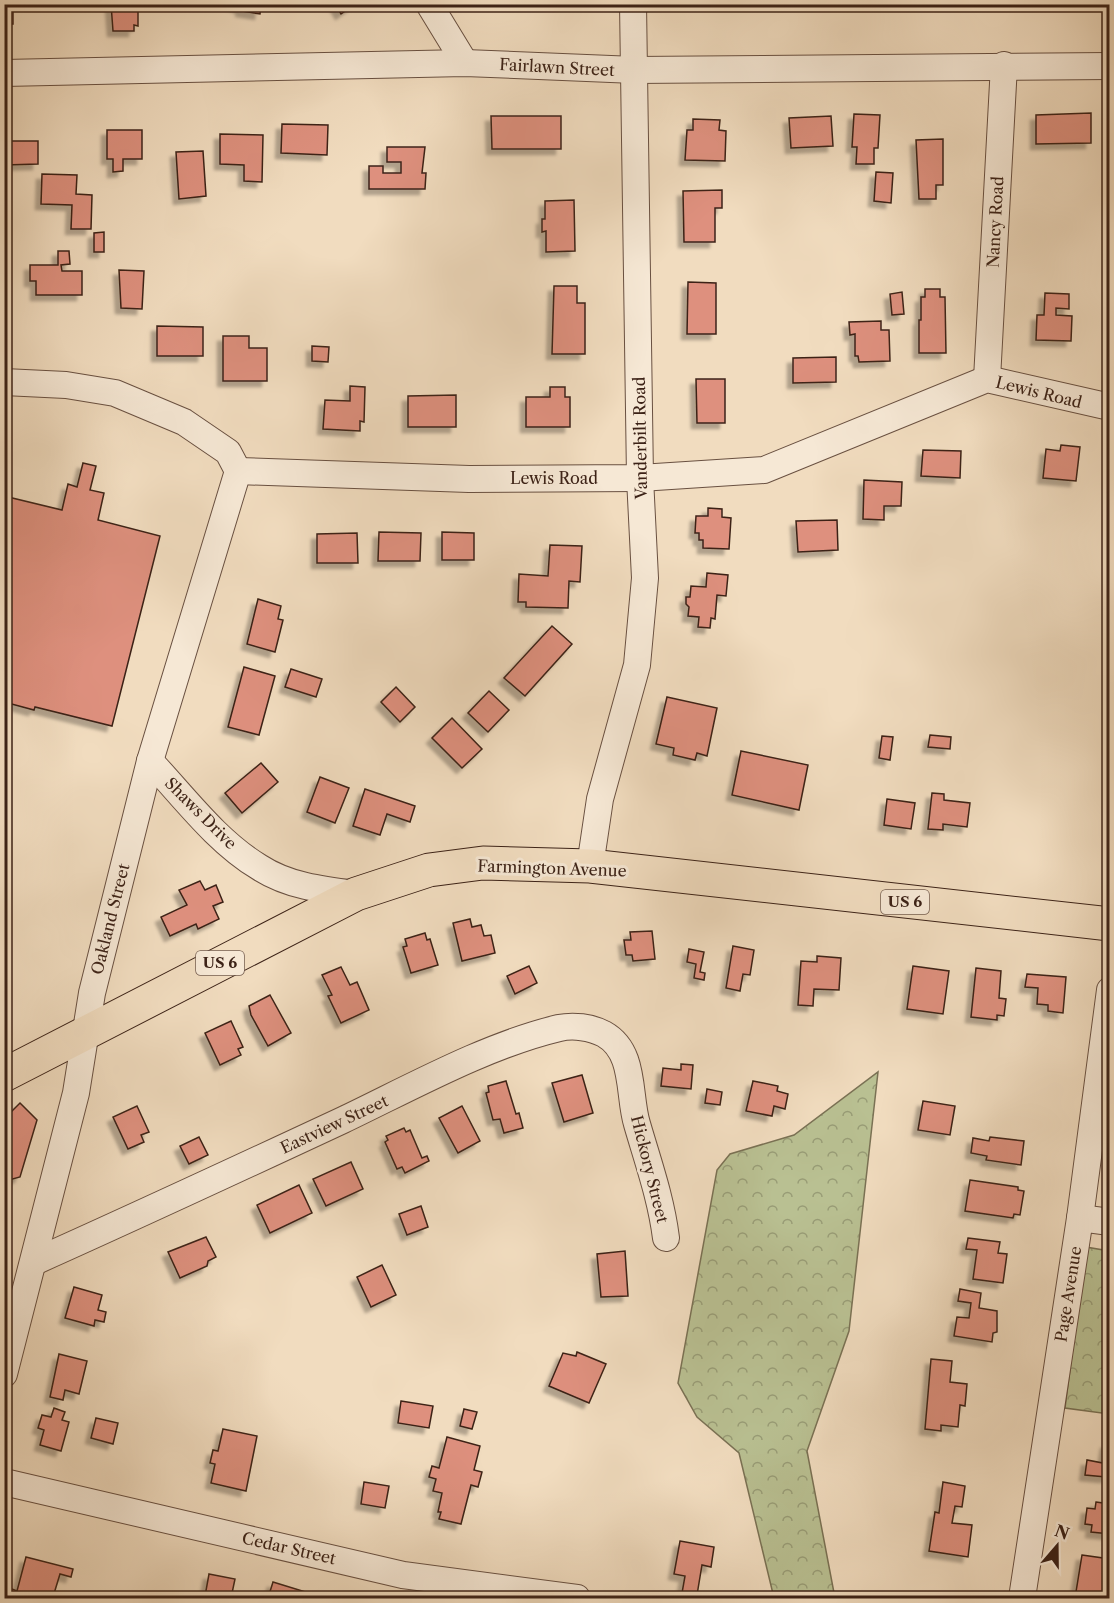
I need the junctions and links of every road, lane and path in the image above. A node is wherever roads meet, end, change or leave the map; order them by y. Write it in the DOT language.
graph roads {
  1 [pos="429,4"];
  2 [pos="633,4"];
  3 [pos="465,63"];
  4 [pos="1004,65"];
  5 [pos="1110,66"];
  6 [pos="635,70"];
  7 [pos="4,73"];
  8 [pos="987,379"];
  9 [pos="4,381"];
  10 [pos="1110,407"];
  11 [pos="238,471"];
  12 [pos="640,478"];
  13 [pos="150,761"];
  14 [pos="591,866"];
  15 [pos="356,894"];
  16 [pos="1110,924"];
  17 [pos="1110,990"];
  18 [pos="84,1032"];
  19 [pos="626,1066"];
  20 [pos="4,1075"];
  21 [pos="1080,1218"];
  22 [pos="1110,1222"];
  23 [pos="666,1238"];
  24 [pos="34,1262"];
  25 [pos="4,1374"];
  26 [pos="4,1482"];
  27 [pos="401,1587"];
  28 [pos="577,1599"];
  29 [pos="1022,1599"];
  1 -- 3 [label="street"];
  2 -- 6 [label="street, Vanderbilt Road"];
  3 -- 6 [label="street, Fairlawn Street"];
  3 -- 7 [label="street, Fairlawn Street"];
  4 -- 5 [label="street, Fairlawn Street"];
  4 -- 6 [label="street, Fairlawn Street"];
  4 -- 8 [label="street, Nancy Road"];
  6 -- 12 [label="street, Vanderbilt Road"];
  8 -- 10 [label="street, Lewis Road"];
  8 -- 12 [label="street, Lewis Road"];
  9 -- 11 [label="street"];
  11 -- 12 [label="street, Lewis Road"];
  11 -- 13 [label="street, Oakland Street"];
  12 -- 14 [label="street, Vanderbilt Road"];
  13 -- 15 [label="street, Shaws Drive"];
  13 -- 18 [label="street, Oakland Street"];
  14 -- 15 [label="highway, Farmington Avenue / US 6"];
  14 -- 16 [label="highway, Farmington Avenue / US 6"];
  15 -- 18 [label="highway, Farmington Avenue / US 6"];
  17 -- 21 [label="street, Page Avenue"];
  18 -- 20 [label="highway, Farmington Avenue / US 6"];
  18 -- 24 [label="street, Oakland Street"];
  19 -- 23 [label="street, Hickory Street"];
  19 -- 24 [label="street, Eastview Street"];
  21 -- 22 [label="street"];
  21 -- 29 [label="street, Page Avenue"];
  24 -- 25 [label="street, Oakland Street"];
  26 -- 27 [label="street, Cedar Street"];
  27 -- 28 [label="street, Cedar Street"];
}
